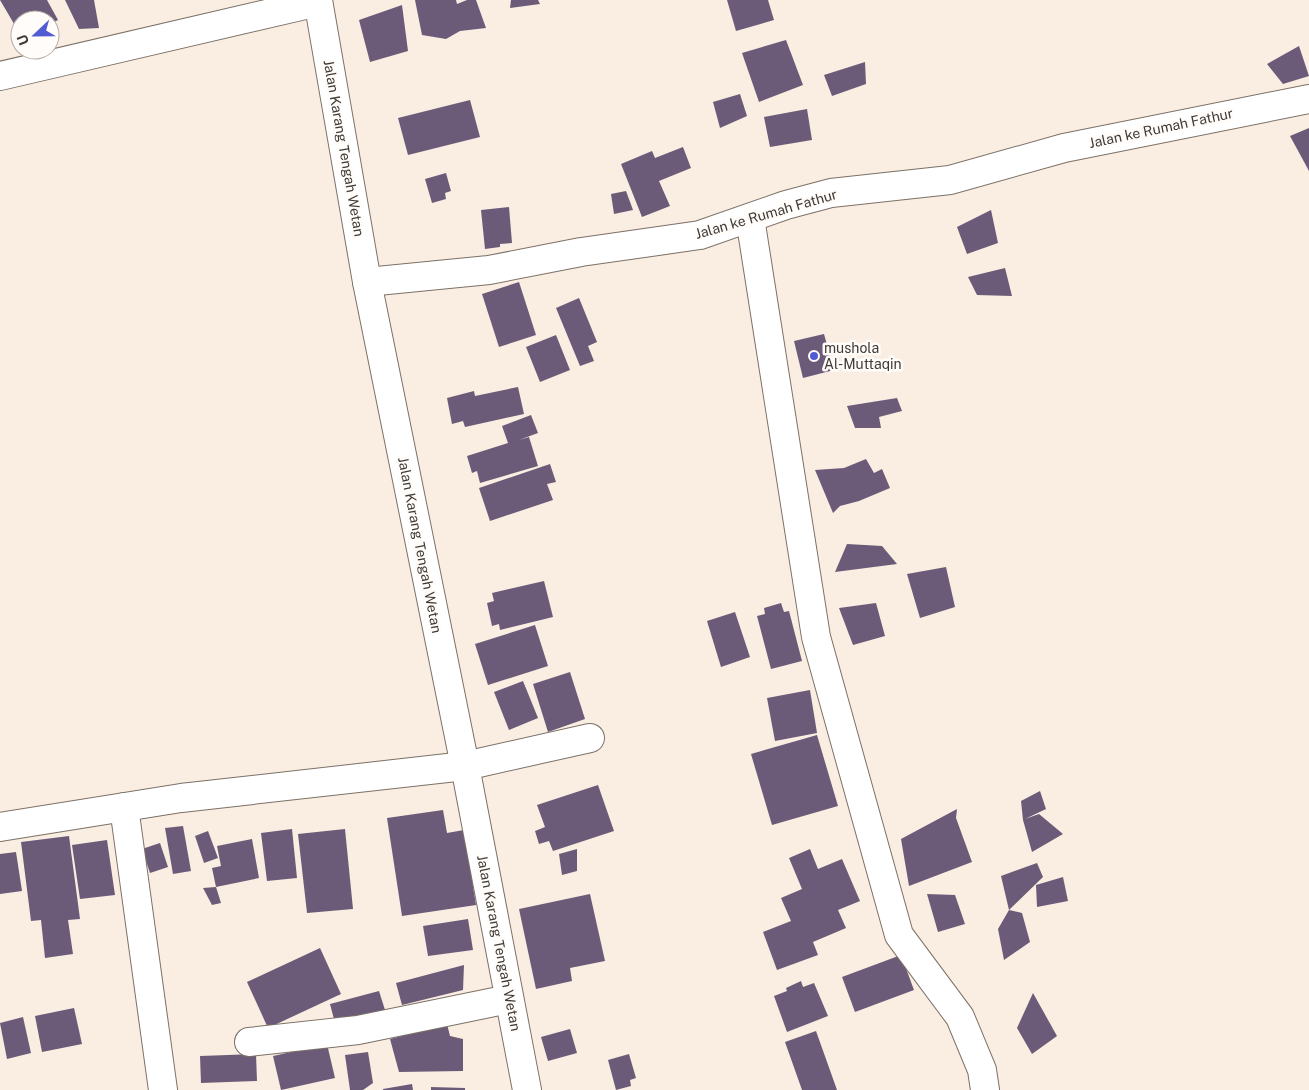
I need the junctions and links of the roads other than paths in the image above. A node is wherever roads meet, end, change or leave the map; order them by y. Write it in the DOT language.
graph roads {
  1 [pos="318,1"];
  2 [pos="0,76"];
  3 [pos="1309,99"];
  4 [pos="750,218"];
  5 [pos="367,282"];
  6 [pos="590,738"];
  7 [pos="465,766"];
  8 [pos="124,807"];
  9 [pos="0,826"];
  10 [pos="509,998"];
  11 [pos="249,1042"];
  12 [pos="162,1090"];
  13 [pos="527,1090"];
  14 [pos="985,1090"];
  1 -- 2 [label="street"];
  1 -- 5 [label="street, Jalan Karang Tengah Wetan"];
  3 -- 4 [label="street, Jalan ke Rumah Fathur"];
  4 -- 5 [label="street, Jalan ke Rumah Fathur"];
  4 -- 14 [label="street"];
  5 -- 7 [label="street, Jalan Karang Tengah Wetan"];
  6 -- 7 [label="street"];
  7 -- 8 [label="street"];
  7 -- 10 [label="street, Jalan Karang Tengah Wetan"];
  8 -- 9 [label="street"];
  8 -- 12 [label="street"];
  10 -- 11 [label="street"];
  10 -- 13 [label="street, Jalan Karang Tengah Wetan"];
}
